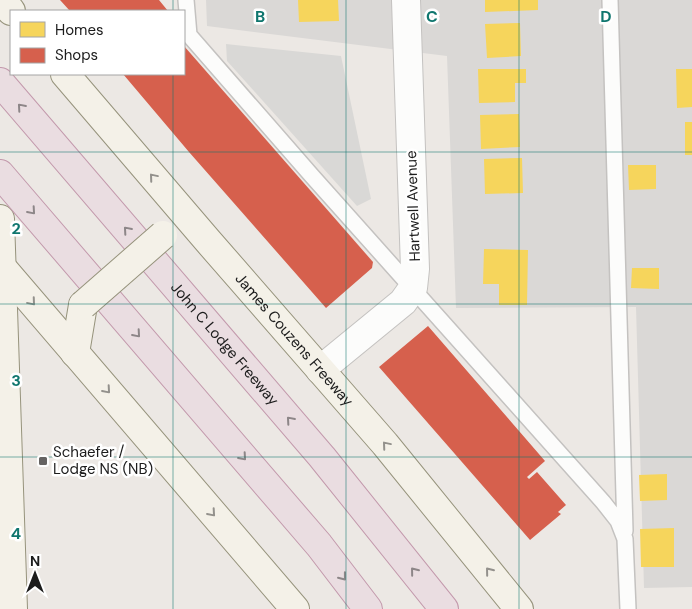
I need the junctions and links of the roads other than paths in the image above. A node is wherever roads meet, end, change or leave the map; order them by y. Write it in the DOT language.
graph roads {
  1 [pos="2,0"];
  2 [pos="186,0"];
  3 [pos="406,0"];
  4 [pos="610,0"];
  5 [pos="10,10"];
  6 [pos="66,75"];
  7 [pos="0,82"];
  8 [pos="0,174"];
  9 [pos="0,220"];
  10 [pos="208,241"];
  11 [pos="1,266"];
  12 [pos="413,288"];
  13 [pos="2,331"];
  14 [pos="75,353"];
  15 [pos="320,370"];
  16 [pos="4,455"];
  17 [pos="625,539"];
  18 [pos="13,609"];
  19 [pos="294,609"];
  20 [pos="368,609"];
  21 [pos="444,609"];
  22 [pos="519,609"];
  23 [pos="628,609"];
  1 -- 5 [label="main road"];
  2 -- 12 [label="lane"];
  3 -- 12 [label="street, Hartwell Avenue"];
  4 -- 17 [label="lane"];
  10 -- 6 [label="main road, James Couzens Freeway, one-way"];
  21 -- 7 [label="highway, John C Lodge Freeway, one-way"];
  8 -- 20 [label="highway, one-way"];
  9 -- 11 [label="main road"];
  10 -- 14 [label="main road, bridge"];
  10 -- 15 [label="main road, James Couzens Freeway"];
  11 -- 13 [label="main road"];
  11 -- 14 [label="main road, one-way"];
  12 -- 15 [label="street"];
  12 -- 17 [label="lane"];
  13 -- 16 [label="main road"];
  14 -- 19 [label="main road, one-way"];
  22 -- 15 [label="main road, James Couzens Freeway, one-way"];
  16 -- 18 [label="main road"];
  17 -- 23 [label="lane"];
}
